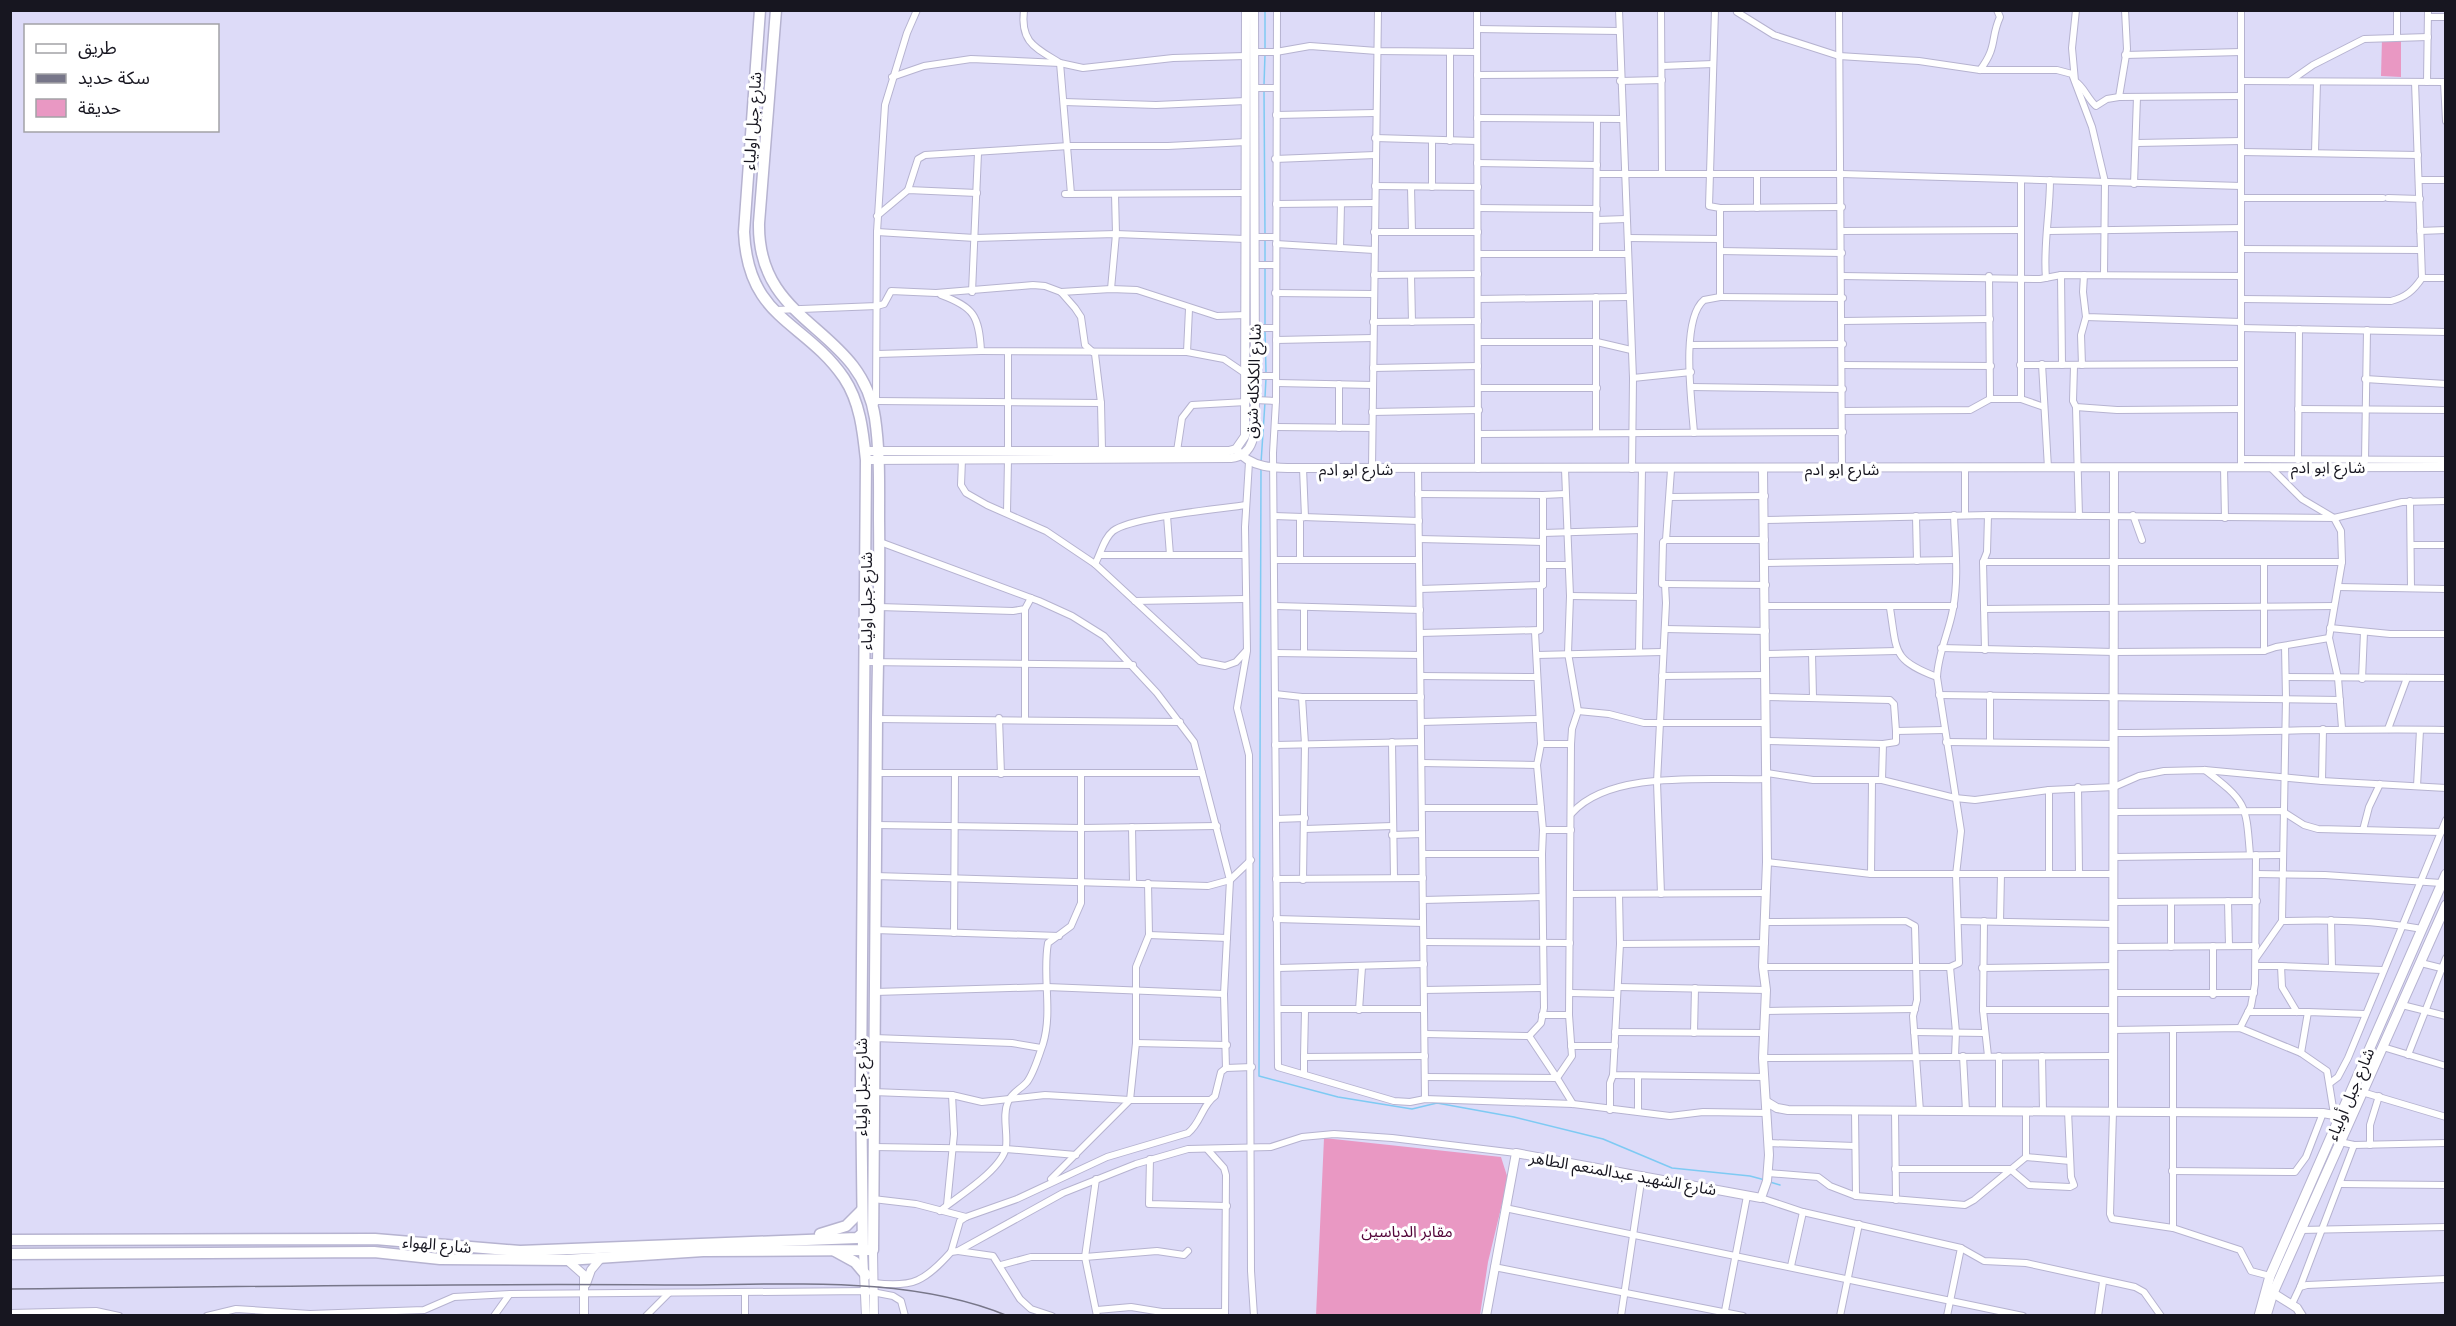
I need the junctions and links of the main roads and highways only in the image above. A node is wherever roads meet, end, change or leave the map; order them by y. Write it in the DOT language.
graph roads {
  1 [pos="760,10"];
  2 [pos="776,10"];
  3 [pos="2443,879"];
  4 [pos="2445,905"];
  5 [pos="2443,917"];
  6 [pos="2342,1116"];
  7 [pos="862,1210"];
  8 [pos="870,1235"];
  9 [pos="800,1239"];
  10 [pos="10,1240"];
  11 [pos="835,1251"];
  12 [pos="10,1254"];
  13 [pos="870,1285"];
  14 [pos="2259,1316"];
  15 [pos="2266,1316"];
  1 -- 7 [label="highway, شارع جبل اولياء"];
  2 -- 8 [label="highway, شارع جبل اولياء"];
  3 -- 6 [label="main road, شارع جبل أولياء"];
  4 -- 5 [label="main road, شارع جبل أولياء"];
  5 -- 6 [label="main road, شارع جبل أولياء"];
  6 -- 14 [label="main road, شارع جبل أولياء"];
  6 -- 15 [label="main road, شارع جبل أولياء"];
  7 -- 8 [label="highway, شارع جبل اولياء"];
  7 -- 9 [label="highway"];
  8 -- 9 [label="highway, شارع الهواء"];
  8 -- 11 [label="highway, شارع الهواء"];
  9 -- 10 [label="highway, شارع الهواء"];
  11 -- 12 [label="highway, شارع الهواء"];
  11 -- 13 [label="highway"];
}
